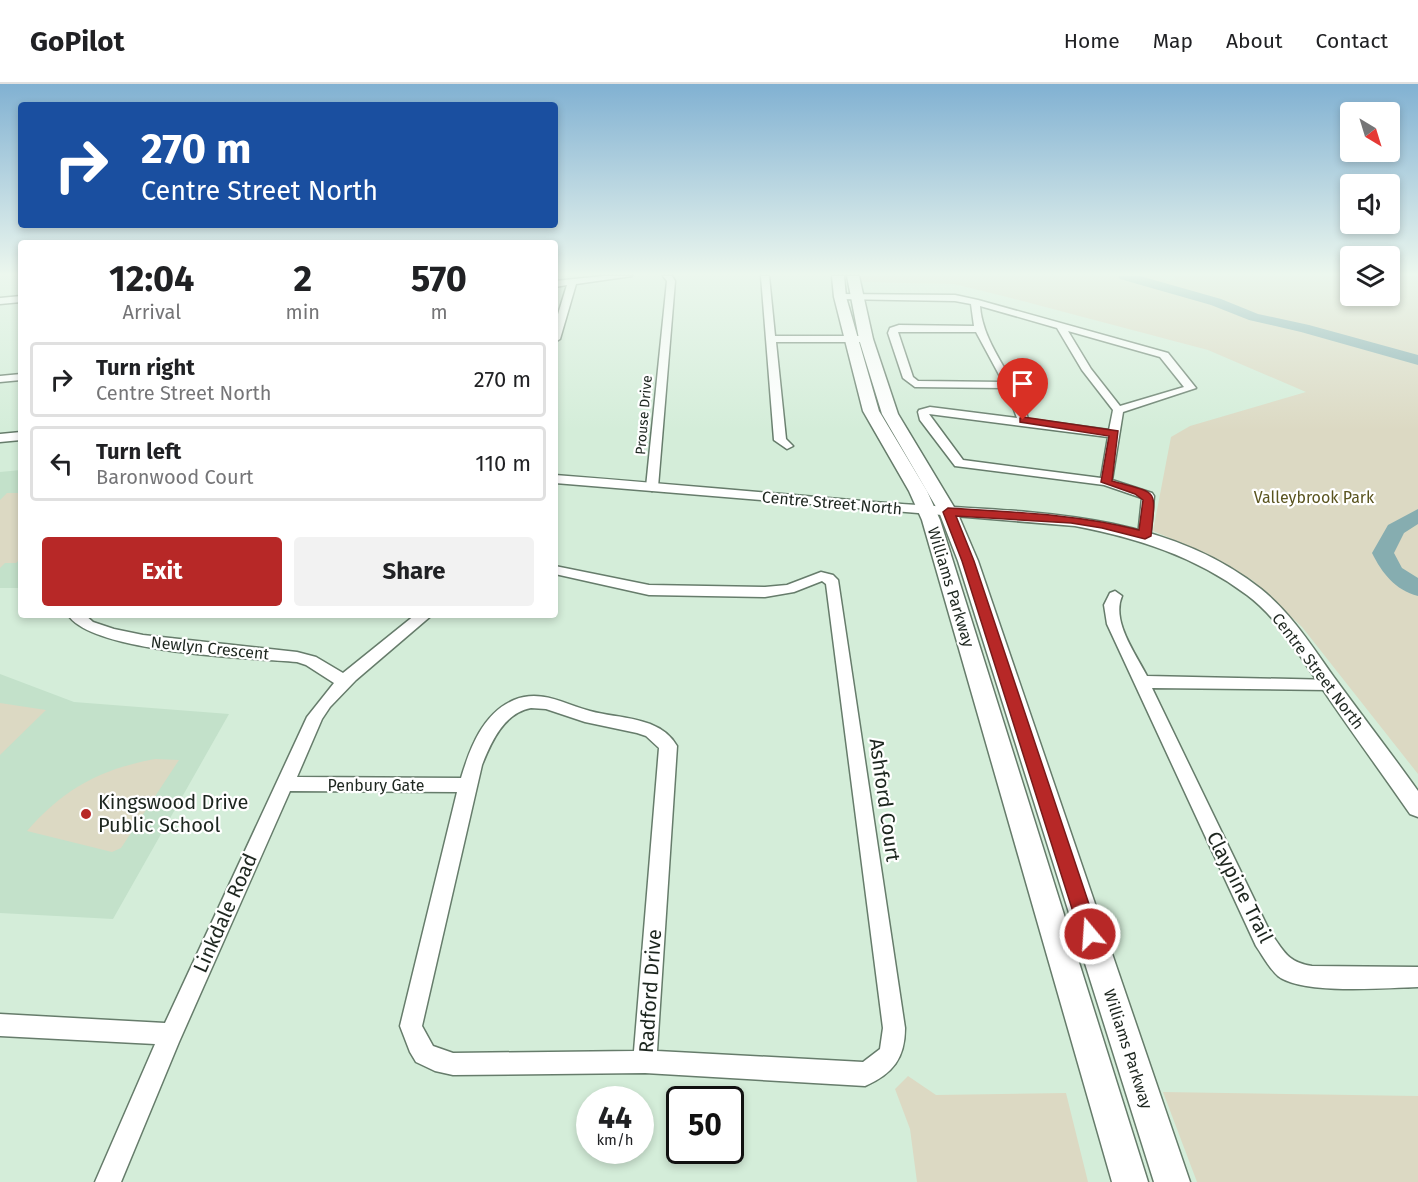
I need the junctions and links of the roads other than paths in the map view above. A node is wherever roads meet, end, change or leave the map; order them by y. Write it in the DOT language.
graph roads {
  1 [pos="666,327"];
  2 [pos="769,327"];
  3 [pos="854,327"];
  4 [pos="858,327"];
  5 [pos="1061,327"];
  6 [pos="981,330"];
  7 [pos="770,339"];
  8 [pos="859,339"];
  9 [pos="18,377"];
  10 [pos="0,379"];
  11 [pos="1010,385"];
  12 [pos="1118,410"];
  13 [pos="1023,420"];
  14 [pos="1114,434"];
  15 [pos="18,436"];
  16 [pos="0,438"];
  17 [pos="787,446"];
  18 [pos="558,479"];
  19 [pos="1106,482"];
  20 [pos="652,487"];
  21 [pos="938,511"];
  22 [pos="1145,536"];
  23 [pos="558,571"];
  24 [pos="1115,596"];
  25 [pos="78,618"];
  26 [pos="421,618"];
  27 [pos="345,682"];
  28 [pos="1140,682"];
  29 [pos="1329,684"];
  30 [pos="283,784"];
  31 [pos="468,785"];
  32 [pos="1418,808"];
  33 [pos="1418,978"];
  34 [pos="0,1025"];
  35 [pos="171,1034"];
  36 [pos="645,1062"];
  37 [pos="108,1182"];
  38 [pos="1130,1182"];
  39 [pos="1172,1182"];
  1 -- 20 [label="street, Prouse Drive"];
  2 -- 7 [label="street"];
  3 -- 8 [label="main road, Williams Parkway"];
  4 -- 8 [label="main road, Williams Parkway"];
  5 -- 12 [label="street"];
  5 -- 12 [label="street"];
  6 -- 11 [label="street"];
  6 -- 11 [label="street"];
  7 -- 8 [label="street"];
  7 -- 17 [label="street"];
  8 -- 21 [label="main road, Williams Parkway"];
  9 -- 10 [label="street"];
  11 -- 13 [label="street"];
  12 -- 14 [label="street"];
  13 -- 14 [label="street"];
  13 -- 19 [label="street"];
  14 -- 19 [label="street"];
  15 -- 16 [label="street"];
  18 -- 20 [label="street, Centre Street North"];
  19 -- 22 [label="street"];
  20 -- 21 [label="street, Centre Street North"];
  21 -- 22 [label="street, Centre Street North"];
  21 -- 38 [label="main road, Williams Parkway"];
  21 -- 39 [label="main road, Williams Parkway"];
  22 -- 29 [label="street, Centre Street North"];
  23 -- 36 [label="street, Ashford Court"];
  24 -- 28 [label="street, Claypine Trail"];
  25 -- 27 [label="street, Newlyn Crescent"];
  26 -- 27 [label="street, Linkdale Road"];
  27 -- 30 [label="street, Linkdale Road"];
  28 -- 29 [label="street"];
  28 -- 33 [label="street, Claypine Trail"];
  29 -- 32 [label="street, Centre Street North"];
  30 -- 31 [label="street, Penbury Gate"];
  30 -- 35 [label="street, Linkdale Road"];
  31 -- 36 [label="street, Radford Drive"];
  31 -- 36 [label="street, Radford Drive"];
  34 -- 35 [label="street"];
  35 -- 37 [label="street, Linkdale Road"];
}
